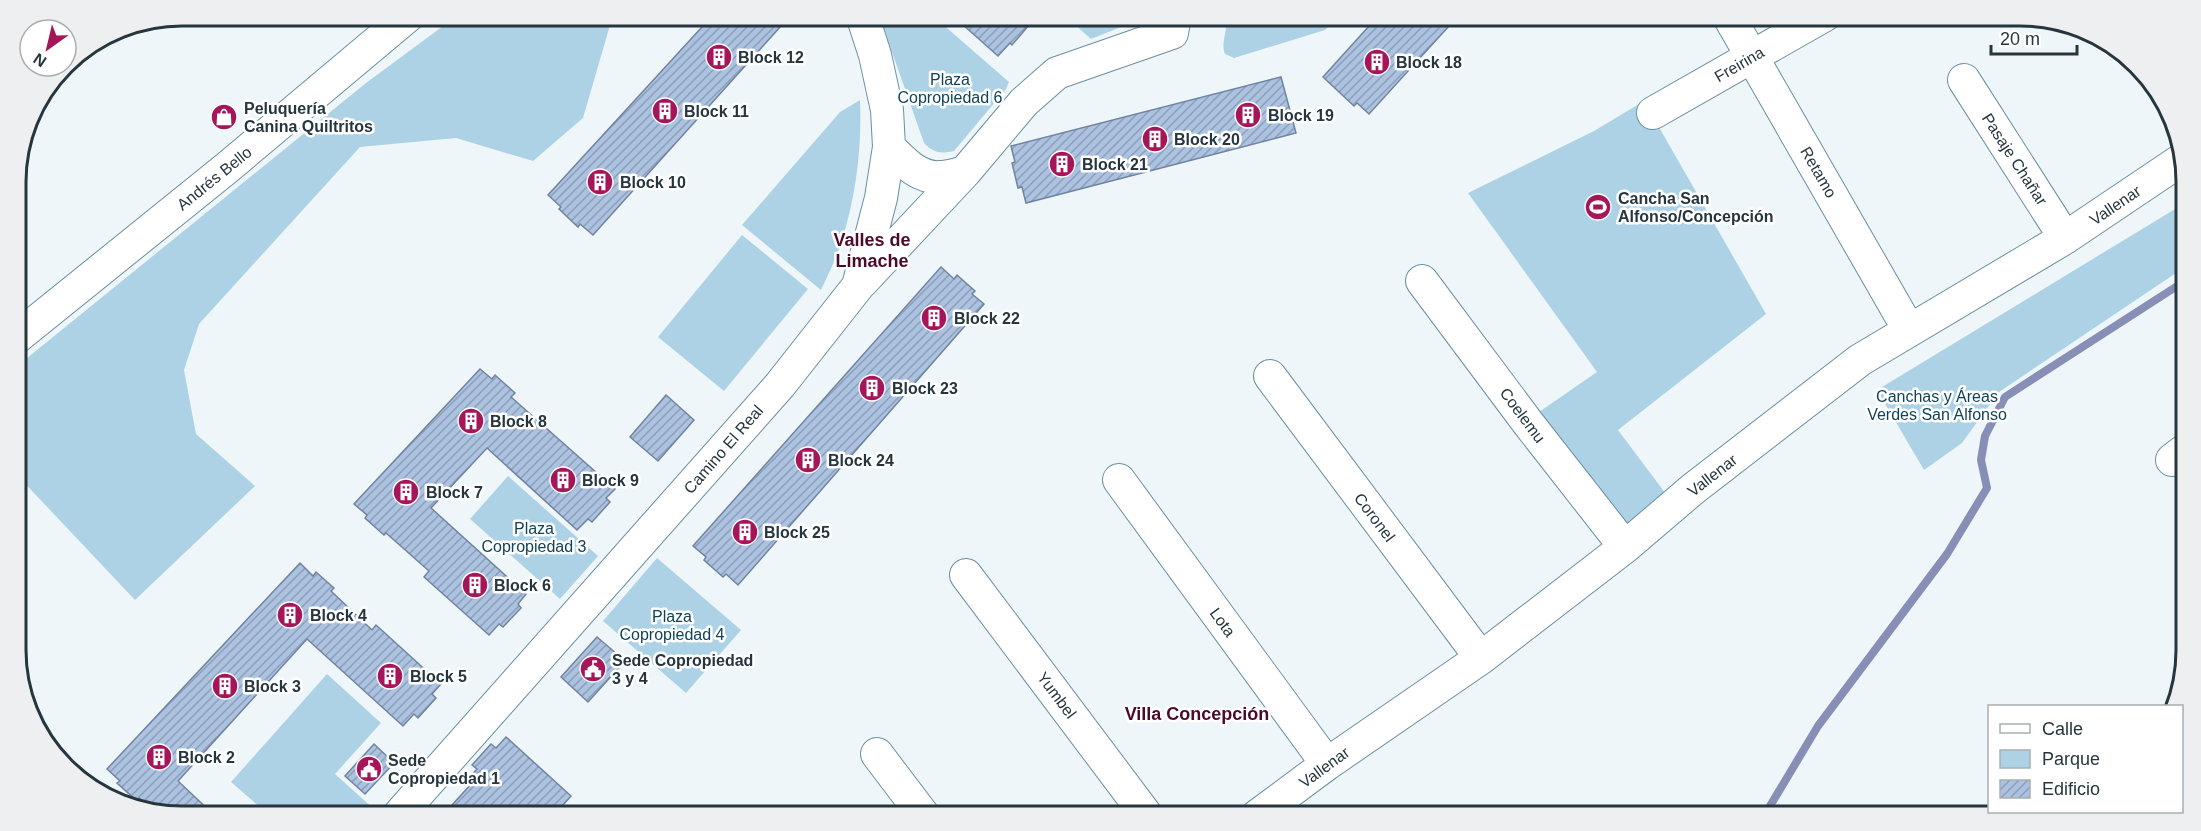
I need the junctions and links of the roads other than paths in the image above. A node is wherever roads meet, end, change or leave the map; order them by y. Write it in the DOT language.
graph roads {
  1 [pos="396,26"];
  2 [pos="866,26"];
  3 [pos="1169,26"];
  4 [pos="1735,26"];
  5 [pos="1805,26"];
  6 [pos="1753,57"];
  7 [pos="1964,80"];
  8 [pos="1653,113"];
  9 [pos="889,147"];
  10 [pos="2174,164"];
  11 [pos="965,172"];
  12 [pos="2065,238"];
  13 [pos="1422,280"];
  14 [pos="858,286"];
  15 [pos="1909,330"];
  16 [pos="26,331"];
  17 [pos="1270,375"];
  18 [pos="1119,480"];
  19 [pos="1625,548"];
  20 [pos="966,574"];
  21 [pos="1480,658"];
  22 [pos="877,754"];
  23 [pos="1328,764"];
  24 [pos="1139,805"];
  25 [pos="1271,805"];
  26 [pos="407,806"];
  27 [pos="916,806"];
  1 -- 16 [label="street, Andrés Bello"];
  2 -- 9 [label="street, Camino El Real"];
  3 -- 11 [label="street"];
  4 -- 6 [label="street, Retamo"];
  5 -- 6 [label="street, Freirina"];
  6 -- 8 [label="street, Freirina"];
  6 -- 15 [label="street, Retamo"];
  7 -- 12 [label="street, Pasaje Chañar"];
  9 -- 11 [label="street"];
  9 -- 14 [label="street, Camino El Real"];
  10 -- 12 [label="street, Vallenar"];
  11 -- 14 [label="street"];
  12 -- 15 [label="street, Vallenar"];
  13 -- 19 [label="street, Coelemu"];
  14 -- 26 [label="street, Camino El Real"];
  15 -- 19 [label="street, Vallenar"];
  17 -- 21 [label="street, Coronel"];
  18 -- 23 [label="street, Lota"];
  19 -- 21 [label="street, Vallenar"];
  20 -- 24 [label="street, Yumbel"];
  21 -- 23 [label="street, Vallenar"];
  22 -- 27 [label="street"];
  23 -- 25 [label="street, Vallenar"];
}
